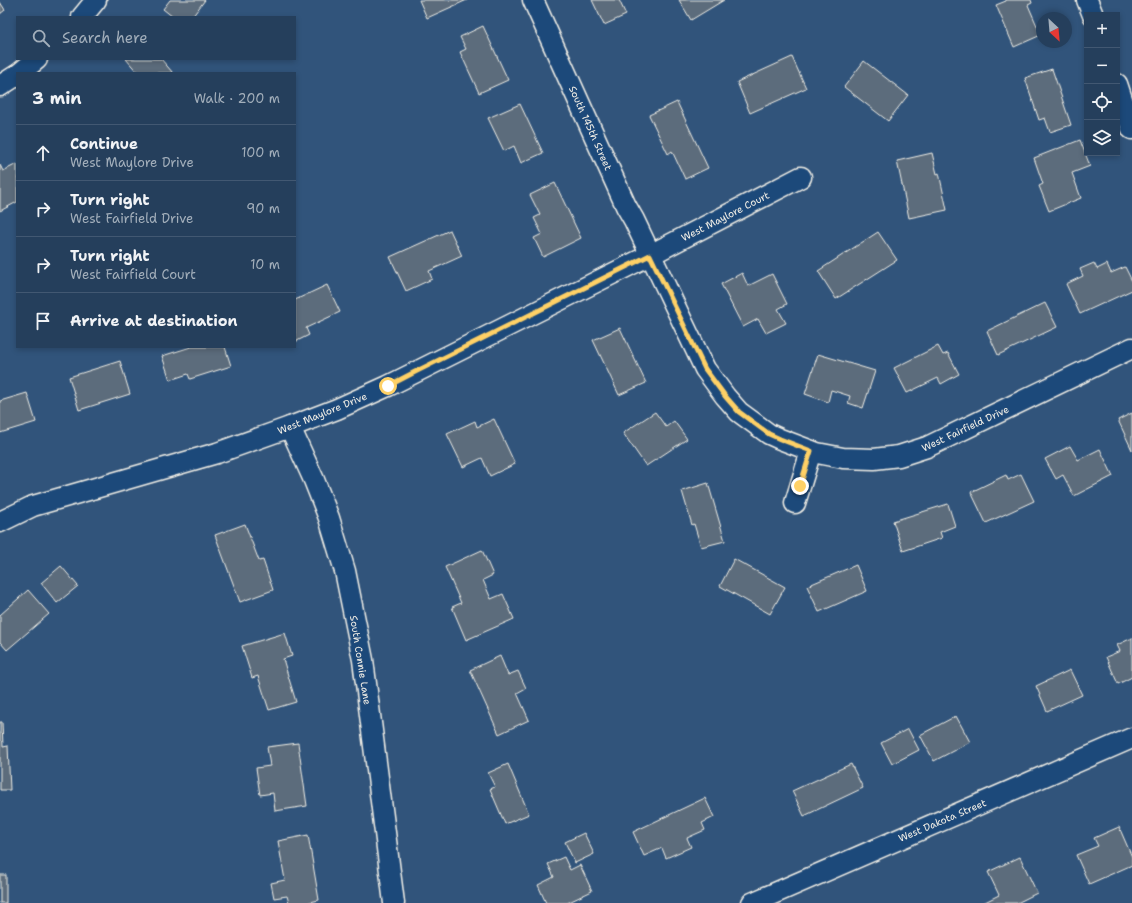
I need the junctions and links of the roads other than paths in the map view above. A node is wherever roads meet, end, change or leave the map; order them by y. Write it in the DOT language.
graph roads {
  1 [pos="96,0"];
  2 [pos="533,0"];
  3 [pos="1087,0"];
  4 [pos="1092,12"];
  5 [pos="83,16"];
  6 [pos="36,60"];
  7 [pos="21,72"];
  8 [pos="16,76"];
  9 [pos="0,86"];
  10 [pos="1120,93"];
  11 [pos="1132,129"];
  12 [pos="801,177"];
  13 [pos="650,255"];
  14 [pos="1132,348"];
  15 [pos="290,427"];
  16 [pos="811,451"];
  17 [pos="795,503"];
  18 [pos="0,522"];
  19 [pos="1132,738"];
  20 [pos="394,903"];
  21 [pos="752,903"];
  1 -- 5 [label="street"];
  2 -- 13 [label="street, South 145th Street"];
  3 -- 4 [label="street"];
  6 -- 7 [label="street"];
  8 -- 9 [label="street"];
  10 -- 11 [label="street"];
  12 -- 13 [label="street, West Maylore Court"];
  13 -- 15 [label="street, West Maylore Drive"];
  13 -- 16 [label="street, West Fairfield Drive"];
  14 -- 16 [label="street, West Fairfield Drive"];
  15 -- 18 [label="street, West Maylore Drive"];
  15 -- 20 [label="street, South Connie Lane"];
  16 -- 17 [label="street"];
  19 -- 21 [label="street, West Dakota Street"];
}
